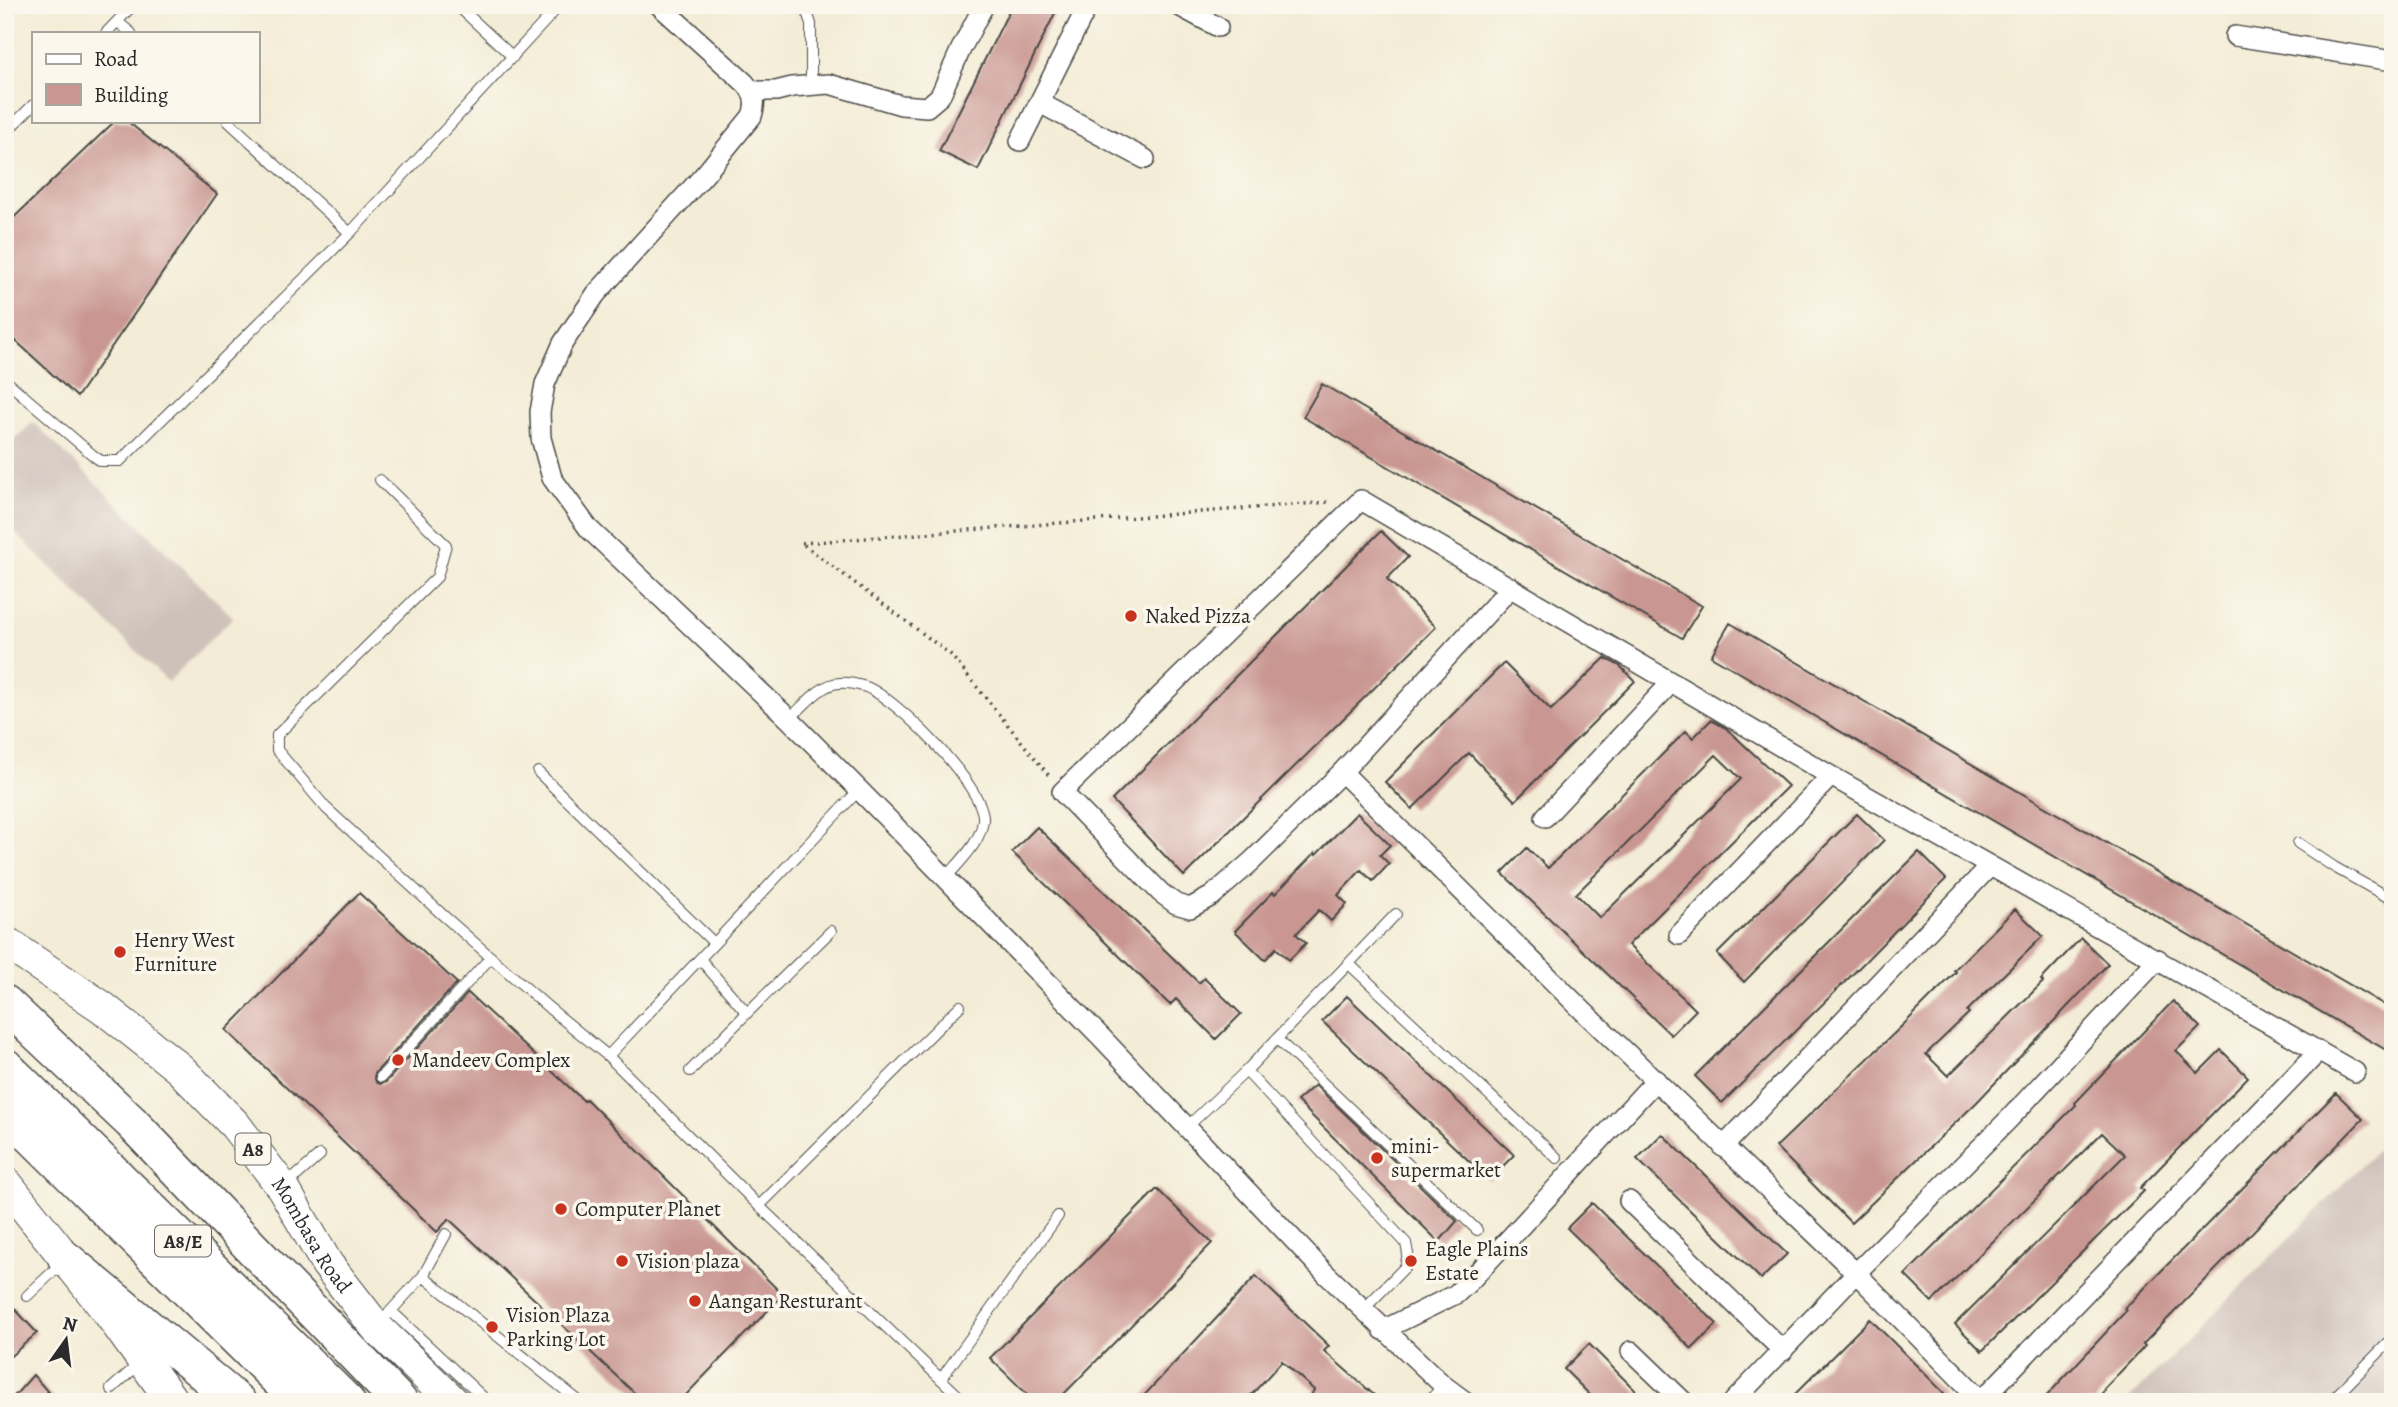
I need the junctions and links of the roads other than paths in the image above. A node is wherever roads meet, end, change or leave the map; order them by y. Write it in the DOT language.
graph roads {
  1 [pos="133,5"];
  2 [pos="457,5"];
  3 [pos="560,5"];
  4 [pos="659,5"];
  5 [pos="802,5"];
  6 [pos="984,5"];
  7 [pos="1088,5"];
  8 [pos="1177,5"];
  9 [pos="118,22"];
  10 [pos="1218,27"];
  11 [pos="107,32"];
  12 [pos="130,32"];
  13 [pos="2235,36"];
  14 [pos="513,57"];
  15 [pos="2393,61"];
  16 [pos="811,87"];
  17 [pos="751,91"];
  18 [pos="1040,103"];
  19 [pos="32,106"];
  20 [pos="229,122"];
  21 [pos="5,133"];
  22 [pos="1020,141"];
  23 [pos="1145,159"];
  24 [pos="350,233"];
  25 [pos="5,380"];
  26 [pos="380,480"];
  27 [pos="1511,587"];
  28 [pos="1671,683"];
  29 [pos="789,719"];
  30 [pos="538,772"];
  31 [pos="1342,772"];
  32 [pos="1831,776"];
  33 [pos="859,790"];
  34 [pos="1545,817"];
  35 [pos="2298,843"];
  36 [pos="1990,866"];
  37 [pos="946,878"];
  38 [pos="2393,900"];
  39 [pos="1396,914"];
  40 [pos="831,931"];
  41 [pos="1679,935"];
  42 [pos="5,942"];
  43 [pos="714,943"];
  44 [pos="491,957"];
  45 [pos="700,959"];
  46 [pos="2158,959"];
  47 [pos="1349,964"];
  48 [pos="5,1003"];
  49 [pos="960,1006"];
  50 [pos="747,1013"];
  51 [pos="1277,1039"];
  52 [pos="2319,1051"];
  53 [pos="608,1056"];
  54 [pos="5,1066"];
  55 [pos="690,1071"];
  56 [pos="1246,1071"];
  57 [pos="2355,1072"];
  58 [pos="381,1077"];
  59 [pos="1656,1080"];
  60 [pos="5,1110"];
  61 [pos="1187,1127"];
  62 [pos="1723,1147"];
  63 [pos="320,1154"];
  64 [pos="1557,1158"];
  65 [pos="5,1182"];
  66 [pos="283,1188"];
  67 [pos="1629,1201"];
  68 [pos="759,1206"];
  69 [pos="1058,1216"];
  70 [pos="1477,1230"];
  71 [pos="446,1234"];
  72 [pos="66,1259"];
  73 [pos="1856,1273"];
  74 [pos="423,1276"];
  75 [pos="27,1296"];
  76 [pos="1363,1310"];
  77 [pos="384,1319"];
  78 [pos="1383,1330"];
  79 [pos="2393,1338"];
  80 [pos="1632,1351"];
  81 [pos="1783,1352"];
  82 [pos="143,1361"];
  83 [pos="941,1379"];
  84 [pos="1443,1385"];
  85 [pos="111,1390"];
  86 [pos="1981,1401"];
  87 [pos="173,1402"];
  88 [pos="238,1402"];
  89 [pos="301,1402"];
  90 [pos="347,1402"];
  91 [pos="400,1402"];
  92 [pos="453,1402"];
  93 [pos="488,1402"];
  94 [pos="580,1402"];
  95 [pos="965,1402"];
  96 [pos="1429,1402"];
  97 [pos="1466,1402"];
  98 [pos="1684,1402"];
  99 [pos="1733,1402"];
  100 [pos="2330,1402"];
  1 -- 9 [label="lane"];
  2 -- 14 [label="lane"];
  3 -- 14 [label="lane"];
  4 -- 17 [label="street"];
  5 -- 16 [label="lane"];
  6 -- 16 [label="street"];
  7 -- 18 [label="street"];
  8 -- 10 [label="street"];
  9 -- 11 [label="lane"];
  9 -- 12 [label="lane"];
  13 -- 15 [label="street"];
  14 -- 24 [label="lane"];
  16 -- 17 [label="street"];
  17 -- 29 [label="street"];
  18 -- 22 [label="street"];
  18 -- 23 [label="street"];
  19 -- 21 [label="lane"];
  20 -- 24 [label="lane"];
  24 -- 25 [label="lane"];
  26 -- 44 [label="lane"];
  27 -- 28 [label="street"];
  27 -- 31 [label="street"];
  27 -- 31 [label="street"];
  28 -- 32 [label="street"];
  28 -- 34 [label="street"];
  29 -- 33 [label="street"];
  29 -- 37 [label="lane"];
  30 -- 43 [label="lane"];
  31 -- 59 [label="street"];
  32 -- 36 [label="street"];
  32 -- 41 [label="street"];
  33 -- 37 [label="street"];
  33 -- 43 [label="lane"];
  35 -- 38 [label="lane"];
  36 -- 46 [label="street"];
  36 -- 62 [label="street"];
  37 -- 61 [label="street"];
  39 -- 47 [label="lane"];
  40 -- 50 [label="lane"];
  42 -- 66 [label="highway, Mombasa Road / A8"];
  43 -- 45 [label="lane"];
  44 -- 53 [label="lane"];
  44 -- 58 [label="lane"];
  45 -- 50 [label="lane"];
  45 -- 53 [label="lane"];
  46 -- 52 [label="street"];
  46 -- 73 [label="street"];
  47 -- 51 [label="lane"];
  47 -- 64 [label="lane"];
  48 -- 91 [label="highway"];
  49 -- 68 [label="lane"];
  50 -- 55 [label="lane"];
  51 -- 56 [label="lane"];
  51 -- 70 [label="lane"];
  52 -- 57 [label="street"];
  52 -- 86 [label="street"];
  53 -- 68 [label="lane"];
  54 -- 90 [label="highway, A8/E"];
  56 -- 61 [label="lane"];
  56 -- 76 [label="lane"];
  59 -- 62 [label="street"];
  59 -- 78 [label="street"];
  60 -- 89 [label="highway, A8/E"];
  61 -- 76 [label="street"];
  62 -- 73 [label="street"];
  63 -- 66 [label="lane"];
  65 -- 72 [label="highway"];
  66 -- 77 [label="highway, Mombasa Road / A8"];
  67 -- 81 [label="street"];
  68 -- 83 [label="lane"];
  69 -- 83 [label="lane"];
  71 -- 74 [label="lane"];
  72 -- 75 [label="lane"];
  72 -- 82 [label="highway"];
  72 -- 88 [label="highway"];
  73 -- 81 [label="street"];
  73 -- 86 [label="street"];
  74 -- 77 [label="lane"];
  74 -- 94 [label="lane"];
  76 -- 78 [label="street"];
  77 -- 92 [label="highway, Mombasa Road / A8"];
  77 -- 93 [label="lane"];
  78 -- 84 [label="street"];
  79 -- 100 [label="lane"];
  80 -- 98 [label="street"];
  81 -- 99 [label="street"];
  82 -- 85 [label="lane"];
  82 -- 87 [label="highway"];
  83 -- 95 [label="lane"];
  84 -- 96 [label="lane"];
  84 -- 97 [label="street"];
}
